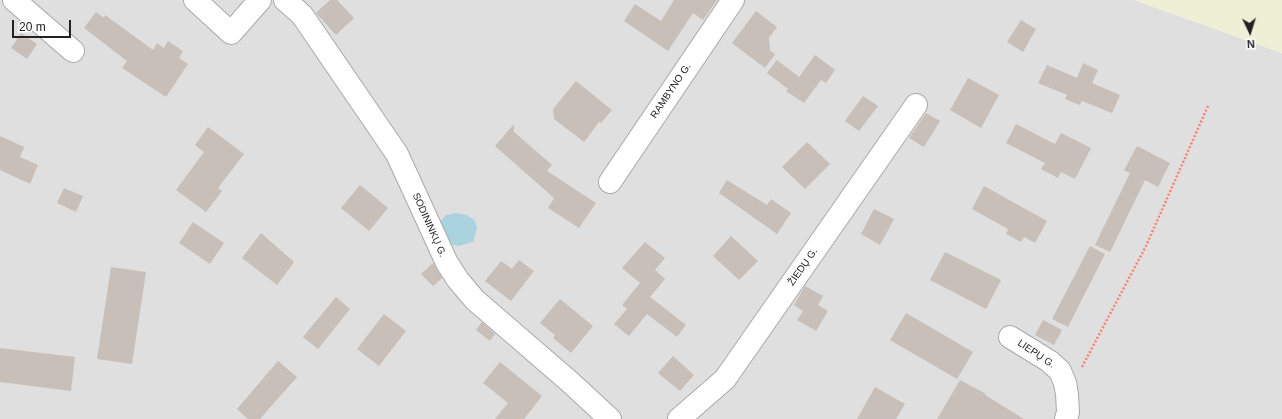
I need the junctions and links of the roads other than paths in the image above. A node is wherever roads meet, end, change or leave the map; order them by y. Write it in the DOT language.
graph roads {
  1 [pos="14,0"];
  2 [pos="195,0"];
  3 [pos="260,0"];
  4 [pos="285,0"];
  5 [pos="733,0"];
  6 [pos="73,51"];
  7 [pos="916,105"];
  8 [pos="610,182"];
  9 [pos="1010,337"];
  10 [pos="610,419"];
  11 [pos="679,419"];
  12 [pos="1066,419"];
  1 -- 6 [label="street"];
  2 -- 3 [label="street"];
  4 -- 10 [label="street, SODININKŲ G."];
  5 -- 8 [label="street, RAMBYNO G."];
  7 -- 11 [label="street, ŽIEDŲ G."];
  9 -- 12 [label="street, LIEPŲ G."];
}
